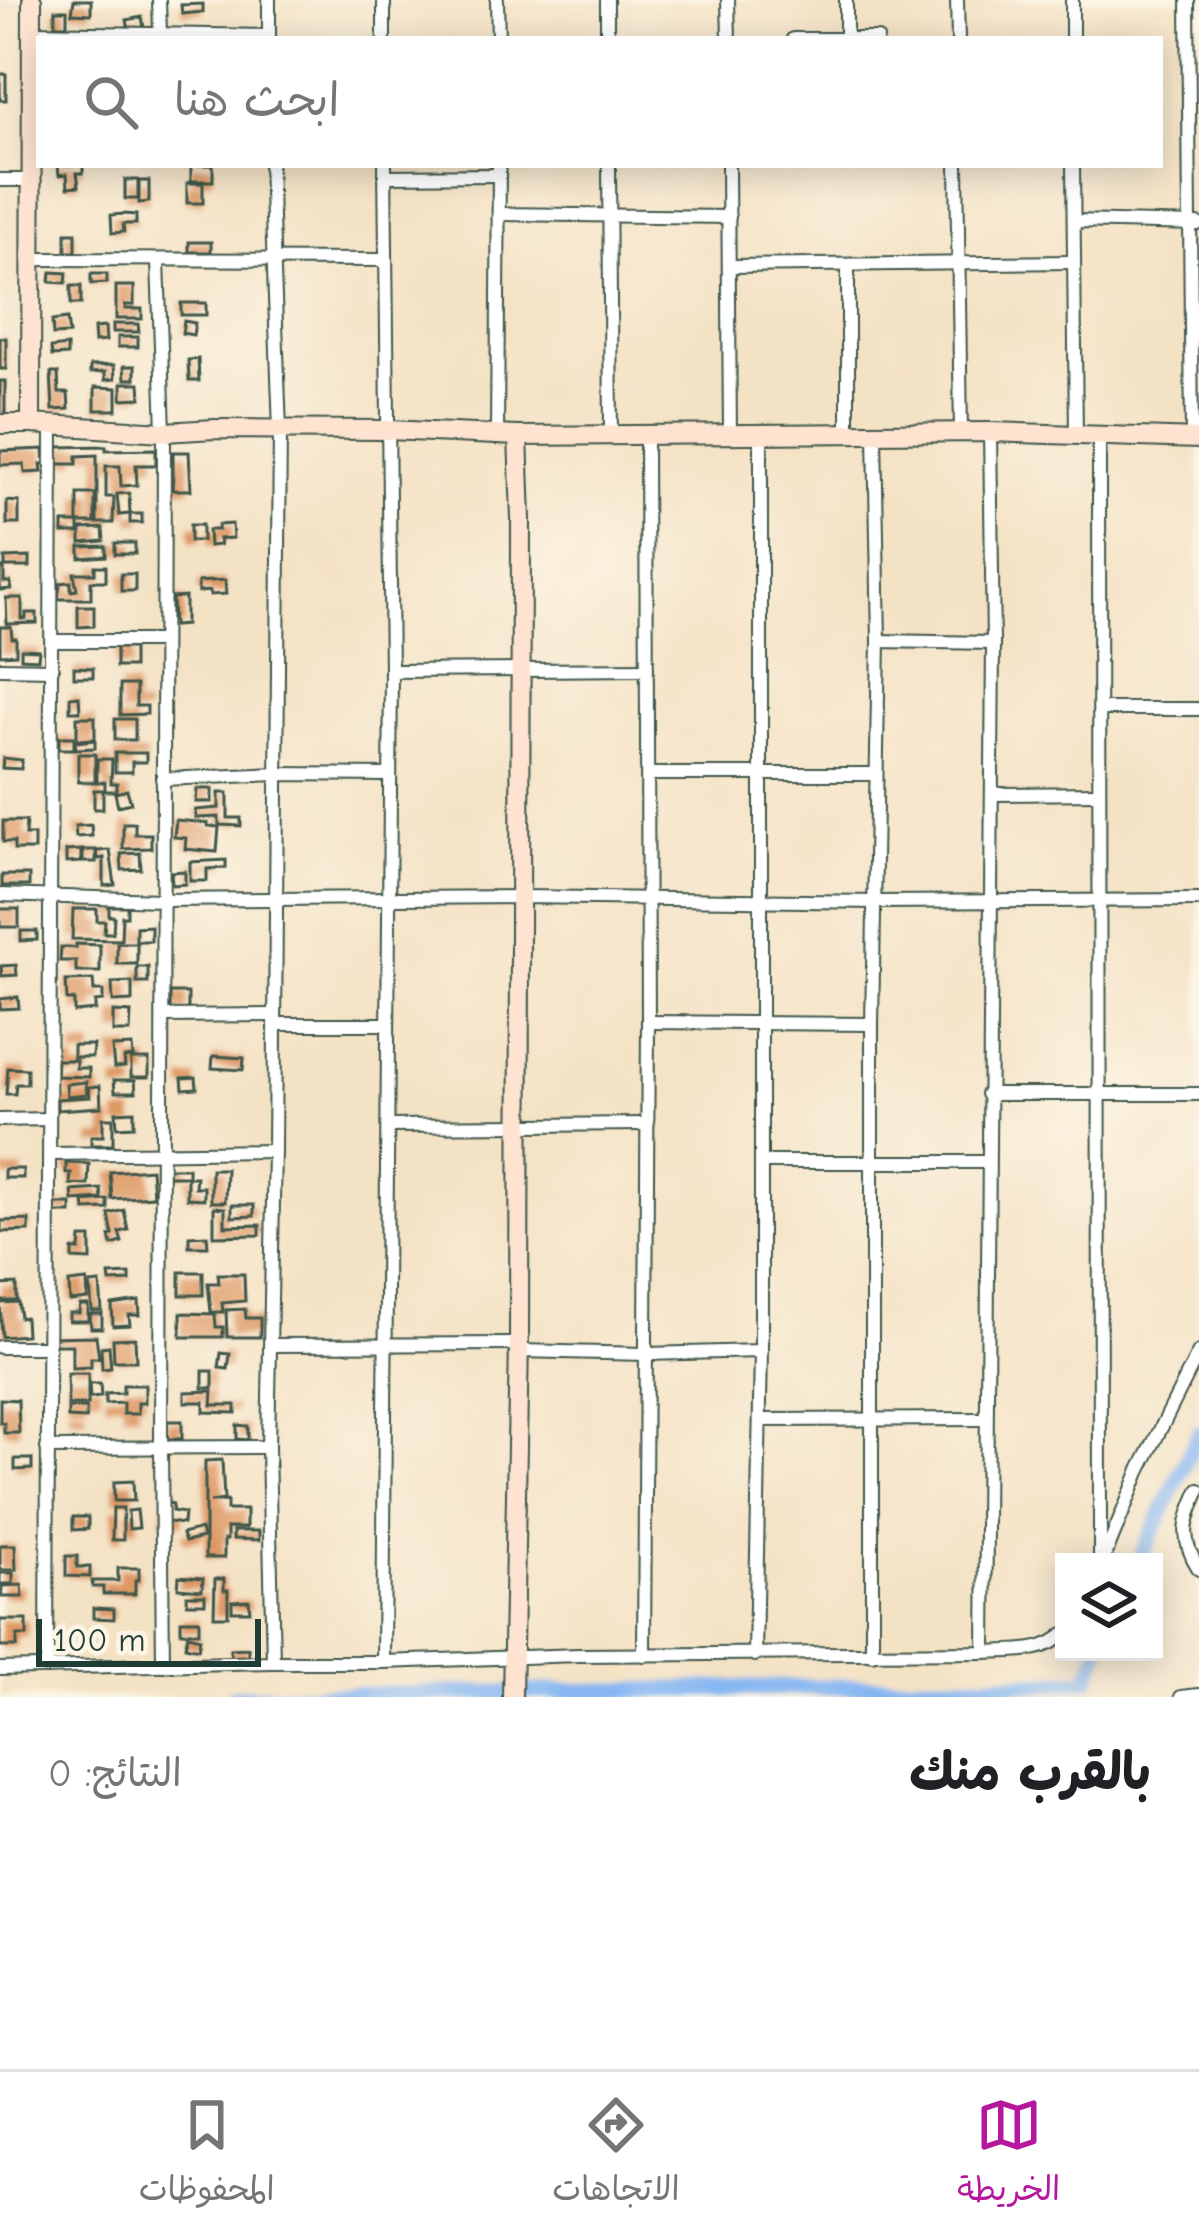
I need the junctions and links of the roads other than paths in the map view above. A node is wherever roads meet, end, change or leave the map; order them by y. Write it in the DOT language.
graph roads {
  1 [pos="32,0"];
  2 [pos="159,0"];
  3 [pos="269,0"];
  4 [pos="384,0"];
  5 [pos="497,0"];
  6 [pos="607,0"];
  7 [pos="728,0"];
  8 [pos="846,0"];
  9 [pos="957,0"];
  10 [pos="1072,0"];
  11 [pos="1188,0"];
  12 [pos="33,32"];
  13 [pos="160,33"];
  14 [pos="242,36"];
  15 [pos="269,36"];
  16 [pos="384,36"];
  17 [pos="497,36"];
  18 [pos="607,36"];
  19 [pos="729,36"];
  20 [pos="846,36"];
  21 [pos="958,36"];
  22 [pos="1072,36"];
  23 [pos="36,150"];
  24 [pos="270,168"];
  25 [pos="609,168"];
  26 [pos="728,168"];
  27 [pos="957,168"];
  28 [pos="1073,168"];
  29 [pos="499,170"];
  30 [pos="385,171"];
  31 [pos="0,180"];
  32 [pos="32,180"];
  33 [pos="499,214"];
  34 [pos="609,216"];
  35 [pos="728,217"];
  36 [pos="1074,221"];
  37 [pos="1195,224"];
  38 [pos="32,259"];
  39 [pos="386,260"];
  40 [pos="158,261"];
  41 [pos="274,262"];
  42 [pos="958,262"];
  43 [pos="1074,262"];
  44 [pos="848,265"];
  45 [pos="730,266"];
  46 [pos="0,424"];
  47 [pos="32,424"];
  48 [pos="52,425"];
  49 [pos="280,430"];
  50 [pos="388,430"];
  51 [pos="164,432"];
  52 [pos="990,432"];
  53 [pos="961,433"];
  54 [pos="848,434"];
  55 [pos="875,434"];
  56 [pos="497,435"];
  57 [pos="611,435"];
  58 [pos="730,435"];
  59 [pos="761,435"];
  60 [pos="1076,435"];
  61 [pos="1100,435"];
  62 [pos="518,436"];
  63 [pos="646,436"];
  64 [pos="1195,439"];
  65 [pos="52,641"];
  66 [pos="163,641"];
  67 [pos="879,641"];
  68 [pos="993,643"];
  69 [pos="0,668"];
  70 [pos="52,669"];
  71 [pos="647,669"];
  72 [pos="391,671"];
  73 [pos="521,671"];
  74 [pos="1100,709"];
  75 [pos="1199,710"];
  76 [pos="278,774"];
  77 [pos="648,774"];
  78 [pos="876,774"];
  79 [pos="389,775"];
  80 [pos="763,776"];
  81 [pos="162,778"];
  82 [pos="1099,793"];
  83 [pos="992,794"];
  84 [pos="0,895"];
  85 [pos="50,896"];
  86 [pos="522,897"];
  87 [pos="277,898"];
  88 [pos="388,898"];
  89 [pos="647,898"];
  90 [pos="162,900"];
  91 [pos="1100,900"];
  92 [pos="1199,900"];
  93 [pos="763,901"];
  94 [pos="990,901"];
  95 [pos="875,902"];
  96 [pos="163,1016"];
  97 [pos="274,1020"];
  98 [pos="648,1022"];
  99 [pos="386,1024"];
  100 [pos="762,1024"];
  101 [pos="872,1024"];
  102 [pos="987,1094"];
  103 [pos="1199,1094"];
  104 [pos="1101,1096"];
  105 [pos="50,1119"];
  106 [pos="0,1120"];
  107 [pos="520,1124"];
  108 [pos="646,1124"];
  109 [pos="388,1126"];
  110 [pos="274,1151"];
  111 [pos="162,1153"];
  112 [pos="50,1154"];
  113 [pos="872,1161"];
  114 [pos="761,1162"];
  115 [pos="988,1162"];
  116 [pos="386,1345"];
  117 [pos="272,1346"];
  118 [pos="0,1347"];
  119 [pos="47,1347"];
  120 [pos="519,1348"];
  121 [pos="761,1351"];
  122 [pos="1199,1352"];
  123 [pos="646,1354"];
  124 [pos="872,1419"];
  125 [pos="986,1419"];
  126 [pos="760,1420"];
  127 [pos="268,1447"];
  128 [pos="47,1448"];
  129 [pos="161,1448"];
  130 [pos="1199,1490"];
  131 [pos="1101,1553"];
  132 [pos="1105,1553"];
  133 [pos="1199,1569"];
  134 [pos="1055,1642"];
  135 [pos="985,1652"];
  136 [pos="755,1654"];
  137 [pos="872,1654"];
  138 [pos="644,1655"];
  139 [pos="273,1662"];
  140 [pos="383,1662"];
  141 [pos="514,1663"];
  142 [pos="163,1665"];
  143 [pos="47,1668"];
  144 [pos="0,1669"];
  145 [pos="1199,1694"];
  146 [pos="512,1697"];
  147 [pos="1181,1697"];
  1 -- 12 [label="street"];
  2 -- 13 [label="street"];
  3 -- 15 [label="street"];
  4 -- 16 [label="street"];
  5 -- 17 [label="street"];
  6 -- 18 [label="street"];
  7 -- 19 [label="street"];
  8 -- 20 [label="street"];
  9 -- 21 [label="street"];
  10 -- 22 [label="street"];
  11 -- 37 [label="street"];
  12 -- 13 [label="street"];
  12 -- 23 [label="street"];
  13 -- 14 [label="street"];
  23 -- 32 [label="street"];
  24 -- 41 [label="street"];
  25 -- 34 [label="street"];
  26 -- 35 [label="street"];
  27 -- 42 [label="street"];
  28 -- 36 [label="street"];
  29 -- 30 [label="street"];
  29 -- 33 [label="street"];
  30 -- 39 [label="street"];
  31 -- 32 [label="street"];
  32 -- 38 [label="street"];
  33 -- 34 [label="street"];
  33 -- 56 [label="street"];
  34 -- 35 [label="street"];
  34 -- 57 [label="street"];
  35 -- 45 [label="street"];
  36 -- 37 [label="street"];
  36 -- 43 [label="street"];
  37 -- 64 [label="street"];
  38 -- 40 [label="street"];
  38 -- 47 [label="street"];
  39 -- 41 [label="street"];
  39 -- 50 [label="street"];
  40 -- 41 [label="street"];
  40 -- 51 [label="street"];
  41 -- 49 [label="street"];
  42 -- 43 [label="street"];
  42 -- 44 [label="street"];
  42 -- 53 [label="street"];
  43 -- 60 [label="street"];
  44 -- 45 [label="street"];
  44 -- 54 [label="street"];
  45 -- 58 [label="street"];
  46 -- 47 [label="street"];
  47 -- 48 [label="street"];
  48 -- 51 [label="street"];
  48 -- 65 [label="street"];
  49 -- 50 [label="street"];
  49 -- 51 [label="street"];
  49 -- 76 [label="street"];
  50 -- 56 [label="street"];
  50 -- 72 [label="street"];
  51 -- 66 [label="street"];
  52 -- 53 [label="street"];
  52 -- 60 [label="street"];
  52 -- 68 [label="street"];
  53 -- 55 [label="street"];
  54 -- 55 [label="street"];
  54 -- 59 [label="street"];
  55 -- 67 [label="street"];
  56 -- 62 [label="street"];
  57 -- 62 [label="street"];
  57 -- 63 [label="street"];
  58 -- 59 [label="street"];
  58 -- 63 [label="street"];
  59 -- 80 [label="street"];
  60 -- 61 [label="street"];
  61 -- 64 [label="street"];
  61 -- 74 [label="street"];
  62 -- 73 [label="street"];
  63 -- 71 [label="street"];
  65 -- 66 [label="street"];
  65 -- 70 [label="street"];
  66 -- 81 [label="street"];
  67 -- 68 [label="street"];
  67 -- 78 [label="street"];
  68 -- 83 [label="street"];
  69 -- 70 [label="street"];
  70 -- 85 [label="street"];
  71 -- 73 [label="street"];
  71 -- 77 [label="street"];
  72 -- 73 [label="street"];
  72 -- 79 [label="street"];
  73 -- 86 [label="street"];
  74 -- 75 [label="street"];
  74 -- 82 [label="street"];
  76 -- 79 [label="street"];
  76 -- 81 [label="street"];
  76 -- 87 [label="street"];
  77 -- 80 [label="street"];
  77 -- 89 [label="street"];
  78 -- 80 [label="street"];
  78 -- 95 [label="street"];
  79 -- 88 [label="street"];
  80 -- 93 [label="street"];
  81 -- 90 [label="street"];
  82 -- 83 [label="street"];
  82 -- 91 [label="street"];
  83 -- 94 [label="street"];
  84 -- 85 [label="street"];
  85 -- 90 [label="street"];
  85 -- 105 [label="street"];
  86 -- 88 [label="street"];
  86 -- 89 [label="street"];
  86 -- 107 [label="street"];
  87 -- 88 [label="street"];
  87 -- 90 [label="street"];
  87 -- 97 [label="street"];
  88 -- 99 [label="street"];
  89 -- 93 [label="street"];
  89 -- 98 [label="street"];
  90 -- 96 [label="street"];
  91 -- 92 [label="street"];
  91 -- 94 [label="street"];
  91 -- 104 [label="street"];
  93 -- 95 [label="street"];
  93 -- 100 [label="street"];
  94 -- 95 [label="street"];
  94 -- 102 [label="street"];
  95 -- 101 [label="street"];
  96 -- 97 [label="street"];
  96 -- 111 [label="street"];
  97 -- 99 [label="street"];
  97 -- 110 [label="street"];
  98 -- 100 [label="street"];
  98 -- 108 [label="street"];
  99 -- 109 [label="street"];
  100 -- 101 [label="street"];
  100 -- 114 [label="street"];
  101 -- 113 [label="street"];
  102 -- 104 [label="street"];
  102 -- 115 [label="street"];
  103 -- 104 [label="street"];
  104 -- 131 [label="street"];
  105 -- 106 [label="street"];
  105 -- 112 [label="street"];
  107 -- 108 [label="street"];
  107 -- 109 [label="street"];
  107 -- 120 [label="street"];
  108 -- 123 [label="street"];
  109 -- 116 [label="street"];
  110 -- 111 [label="street"];
  110 -- 117 [label="street"];
  111 -- 112 [label="street"];
  111 -- 129 [label="street"];
  112 -- 119 [label="street"];
  113 -- 114 [label="street"];
  113 -- 115 [label="street"];
  113 -- 124 [label="street"];
  114 -- 121 [label="street"];
  115 -- 125 [label="street"];
  116 -- 117 [label="street"];
  116 -- 120 [label="street"];
  116 -- 140 [label="street"];
  117 -- 127 [label="street"];
  118 -- 119 [label="street"];
  119 -- 128 [label="street"];
  120 -- 123 [label="street"];
  120 -- 141 [label="street"];
  121 -- 123 [label="street"];
  121 -- 126 [label="street"];
  122 -- 132 [label="street"];
  123 -- 138 [label="street"];
  124 -- 125 [label="street"];
  124 -- 126 [label="street"];
  124 -- 137 [label="street"];
  125 -- 135 [label="street"];
  126 -- 136 [label="street"];
  127 -- 129 [label="street"];
  127 -- 139 [label="street"];
  128 -- 129 [label="street"];
  128 -- 143 [label="street"];
  129 -- 142 [label="street"];
  130 -- 133 [label="street"];
  134 -- 135 [label="street"];
  135 -- 137 [label="street"];
  136 -- 137 [label="street"];
  136 -- 138 [label="street"];
  138 -- 141 [label="street"];
  139 -- 140 [label="street"];
  139 -- 142 [label="street"];
  140 -- 141 [label="street"];
  141 -- 146 [label="street"];
  142 -- 143 [label="street"];
  143 -- 144 [label="street"];
  145 -- 147 [label="street"];
}
